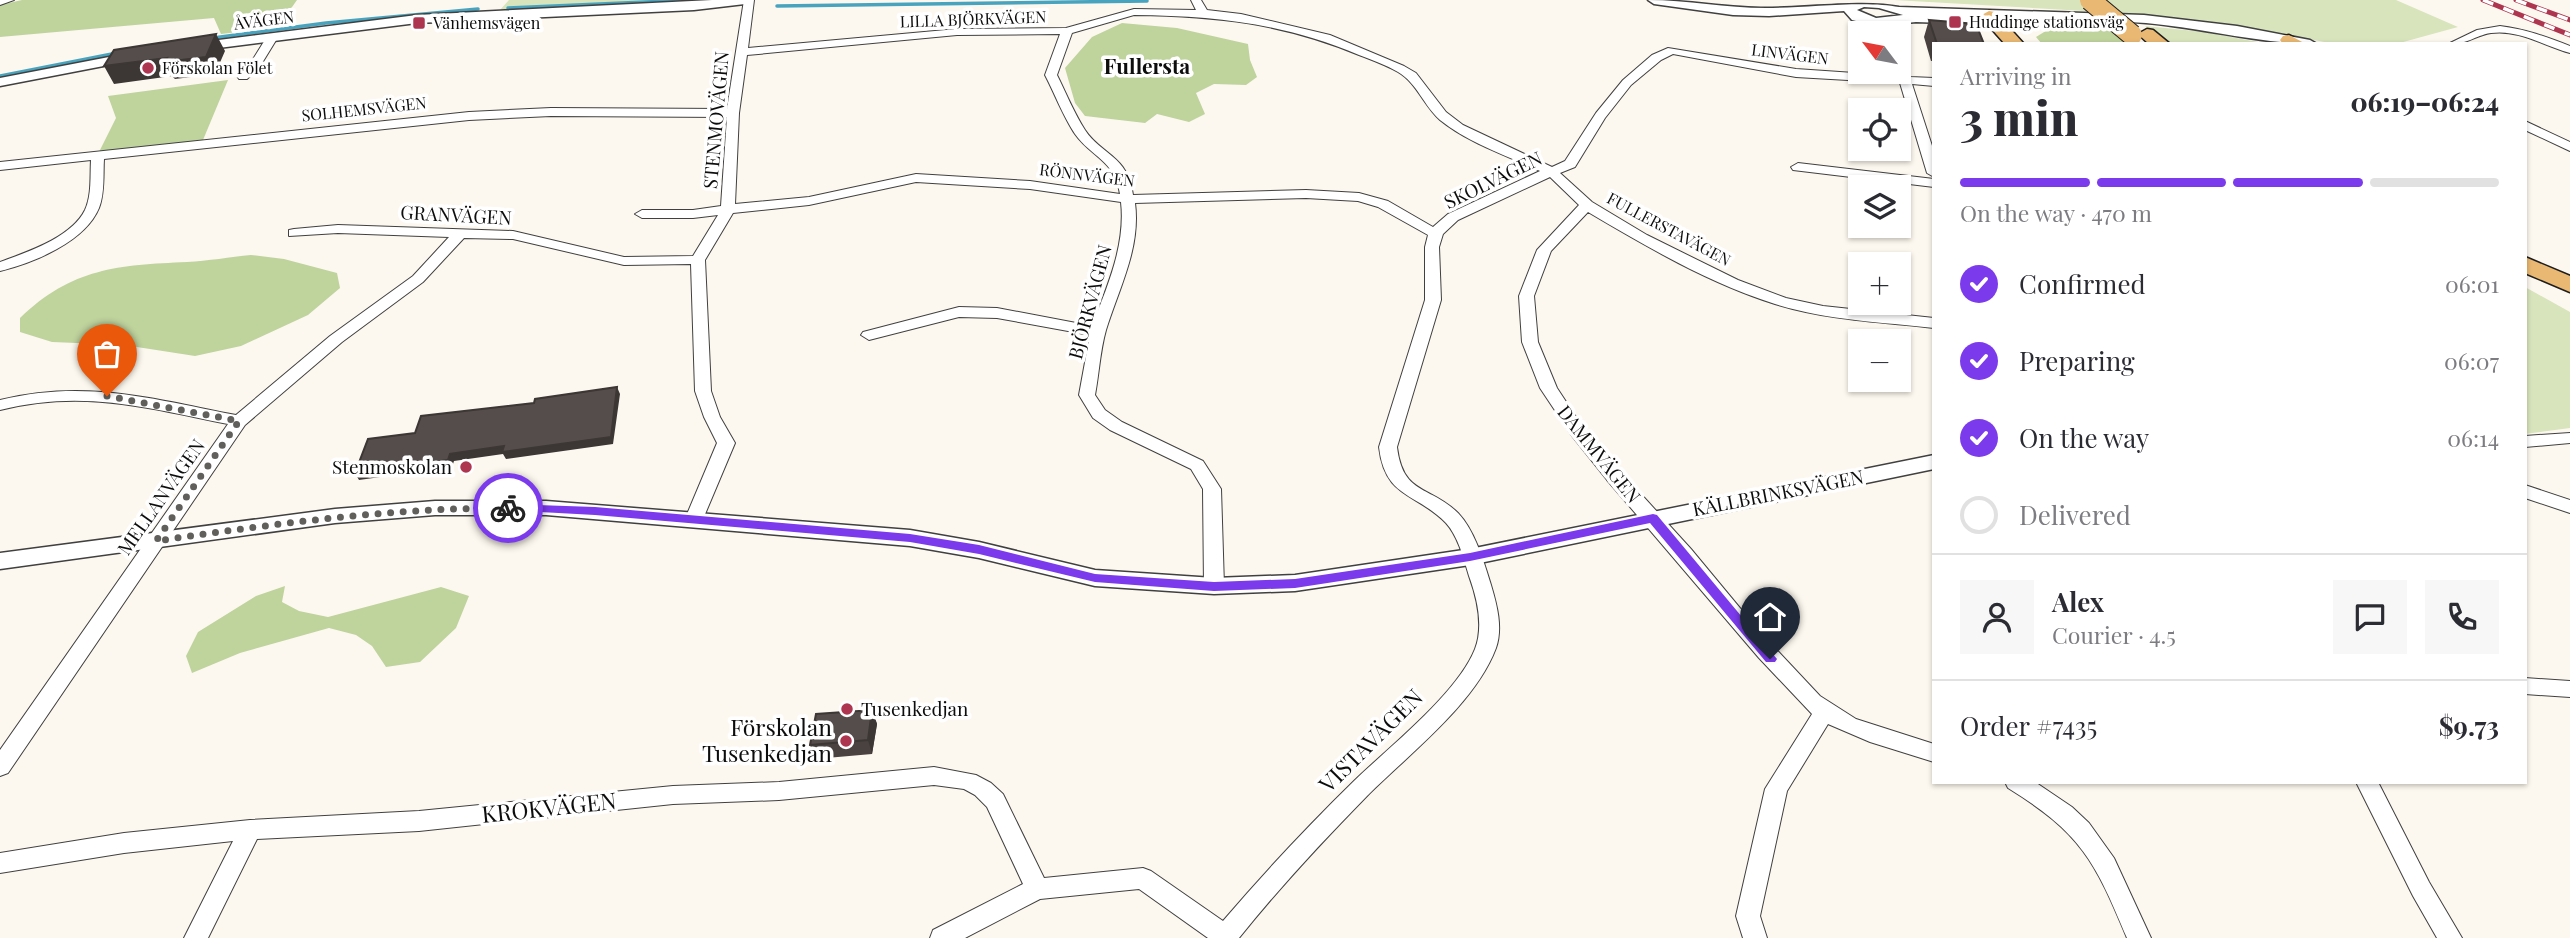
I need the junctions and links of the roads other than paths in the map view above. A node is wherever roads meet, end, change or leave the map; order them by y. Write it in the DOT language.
graph roads {
  1 [pos="9,0"];
  2 [pos="500,0"];
  3 [pos="747,0"];
  4 [pos="1654,0"];
  5 [pos="2090,0"];
  6 [pos="2106,0"];
  7 [pos="0,2"];
  8 [pos="1199,7"];
  9 [pos="1859,9"];
  10 [pos="488,14"];
  11 [pos="1889,15"];
  12 [pos="1989,16"];
  13 [pos="2011,17"];
  14 [pos="1067,31"];
  15 [pos="272,37"];
  16 [pos="2146,39"];
  17 [pos="2013,42"];
  18 [pos="2028,42"];
  19 [pos="2293,42"];
  20 [pos="2459,42"];
  21 [pos="176,49"];
  22 [pos="1672,50"];
  23 [pos="2570,50"];
  24 [pos="741,52"];
  25 [pos="154,53"];
  26 [pos="243,76"];
  27 [pos="1848,76"];
  28 [pos="1911,80"];
  29 [pos="0,82"];
  30 [pos="1932,82"];
  31 [pos="1906,84"];
  32 [pos="733,113"];
  33 [pos="2527,126"];
  34 [pos="2570,147"];
  35 [pos="98,154"];
  36 [pos="0,166"];
  37 [pos="1798,167"];
  38 [pos="1932,167"];
  39 [pos="1552,172"];
  40 [pos="1932,183"];
  41 [pos="1127,199"];
  42 [pos="1587,205"];
  43 [pos="728,209"];
  44 [pos="642,214"];
  45 [pos="1436,232"];
  46 [pos="294,233"];
  47 [pos="460,233"];
  48 [pos="2527,252"];
  49 [pos="698,260"];
  50 [pos="2527,265"];
  51 [pos="0,267"];
  52 [pos="2570,272"];
  53 [pos="2570,285"];
  54 [pos="1932,323"];
  55 [pos="1098,332"];
  56 [pos="869,335"];
  57 [pos="0,405"];
  58 [pos="239,421"];
  59 [pos="2570,438"];
  60 [pos="2527,442"];
  61 [pos="1932,462"];
  62 [pos="2527,492"];
  63 [pos="2570,507"];
  64 [pos="1653,518"];
  65 [pos="694,519"];
  66 [pos="156,541"];
  67 [pos="1470,557"];
  68 [pos="0,561"];
  69 [pos="1214,586"];
  70 [pos="2527,686"];
  71 [pos="2570,689"];
  72 [pos="1824,712"];
  73 [pos="1932,752"];
  74 [pos="0,766"];
  75 [pos="2020,784"];
  76 [pos="2368,784"];
  77 [pos="250,830"];
  78 [pos="0,863"];
  79 [pos="1037,889"];
  80 [pos="195,938"];
  81 [pos="942,938"];
  82 [pos="1225,938"];
  83 [pos="1755,938"];
  84 [pos="2139,938"];
  85 [pos="2450,938"];
  1 -- 7 [label="street"];
  2 -- 10 [label="street"];
  3 -- 10 [label="street, ÅVÄGEN"];
  3 -- 24 [label="street, STENMOVÄGEN"];
  4 -- 9 [label="street"];
  5 -- 16 [label="main road, bridge"];
  6 -- 16 [label="main road"];
  8 -- 14 [label="street, LILLA BJÖRKVÄGEN"];
  8 -- 39 [label="street, FULLERSTAVÄGEN"];
  9 -- 11 [label="street"];
  10 -- 15 [label="street, ÅVÄGEN"];
  11 -- 12 [label="street"];
  12 -- 13 [label="street"];
  12 -- 17 [label="main road"];
  13 -- 18 [label="main road"];
  13 -- 19 [label="street"];
  14 -- 24 [label="street, LILLA BJÖRKVÄGEN"];
  14 -- 41 [label="street, BJÖRKVÄGEN"];
  15 -- 21 [label="street, ÅVÄGEN"];
  15 -- 26 [label="street"];
  20 -- 23 [label="street"];
  22 -- 27 [label="street, LINVÄGEN"];
  22 -- 39 [label="street, SKOLVÄGEN"];
  24 -- 32 [label="street, STENMOVÄGEN"];
  25 -- 29 [label="street"];
  28 -- 30 [label="street, LINVÄGEN"];
  31 -- 38 [label="street"];
  32 -- 35 [label="street, SOLHEMSVÄGEN"];
  32 -- 43 [label="street, STENMOVÄGEN"];
  33 -- 34 [label="street"];
  35 -- 36 [label="street, SOLHEMSVÄGEN"];
  35 -- 51 [label="street"];
  37 -- 40 [label="street"];
  39 -- 42 [label="street, FULLERSTAVÄGEN"];
  39 -- 45 [label="street, SKOLVÄGEN"];
  41 -- 43 [label="street, RÖNNVÄGEN"];
  41 -- 45 [label="street, RÖNNVÄGEN"];
  41 -- 55 [label="street, BJÖRKVÄGEN"];
  42 -- 54 [label="street, FULLERSTAVÄGEN"];
  42 -- 64 [label="street, DAMMVÄGEN"];
  43 -- 44 [label="street, RÖNNVÄGEN"];
  43 -- 49 [label="street, STENMOVÄGEN"];
  45 -- 67 [label="street, SKOLVÄGEN"];
  46 -- 47 [label="street, GRANVÄGEN"];
  47 -- 49 [label="street, GRANVÄGEN"];
  47 -- 58 [label="street, MELLANVÄGEN"];
  48 -- 52 [label="main road"];
  49 -- 65 [label="street"];
  50 -- 53 [label="main road"];
  55 -- 56 [label="street"];
  55 -- 69 [label="street, BJÖRKVÄGEN"];
  57 -- 58 [label="street"];
  58 -- 66 [label="street, MELLANVÄGEN"];
  59 -- 60 [label="street"];
  61 -- 64 [label="street, KÄLLBRINKSVÄGEN"];
  62 -- 63 [label="street"];
  64 -- 67 [label="street, KÄLLBRINKSVÄGEN"];
  64 -- 72 [label="street, DAMMVÄGEN"];
  65 -- 66 [label="street, KÄLLBRINKSVÄGEN"];
  65 -- 69 [label="street, KÄLLBRINKSVÄGEN"];
  66 -- 68 [label="street, KÄLLBRINKSVÄGEN"];
  66 -- 74 [label="street, MELLANVÄGEN"];
  67 -- 69 [label="street, KÄLLBRINKSVÄGEN"];
  67 -- 82 [label="street, VISTAVÄGEN"];
  70 -- 71 [label="street"];
  72 -- 73 [label="street, DAMMVÄGEN"];
  72 -- 83 [label="street"];
  75 -- 84 [label="street"];
  76 -- 85 [label="street"];
  77 -- 78 [label="street, KROKVÄGEN"];
  77 -- 79 [label="street, KROKVÄGEN"];
  77 -- 80 [label="street"];
  79 -- 81 [label="street"];
  79 -- 82 [label="street"];
}
